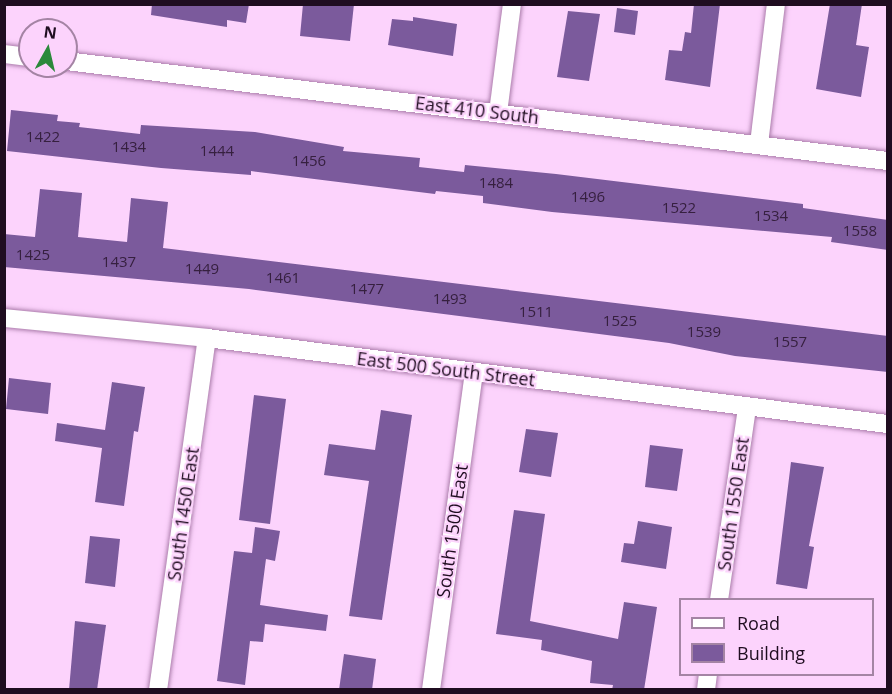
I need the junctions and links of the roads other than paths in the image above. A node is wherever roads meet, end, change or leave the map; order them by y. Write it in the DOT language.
graph roads {
  1 [pos="512,4"];
  2 [pos="776,4"];
  3 [pos="78,62"];
  4 [pos="498,113"];
  5 [pos="759,144"];
  6 [pos="888,161"];
  7 [pos="4,318"];
  8 [pos="207,339"];
  9 [pos="474,373"];
  10 [pos="747,408"];
  11 [pos="888,424"];
  12 [pos="719,598"];
  13 [pos="158,690"];
  14 [pos="431,690"];
  1 -- 4 [label="street"];
  2 -- 5 [label="street"];
  3 -- 4 [label="street, East 410 South"];
  4 -- 5 [label="street, East 410 South"];
  5 -- 6 [label="street, East 410 South"];
  7 -- 8 [label="street, East 500 South Street"];
  8 -- 9 [label="street, East 500 South Street"];
  8 -- 13 [label="street, South 1450 East"];
  9 -- 10 [label="street, East 500 South Street"];
  9 -- 14 [label="street, South 1500 East"];
  10 -- 11 [label="street, East 500 South Street"];
  10 -- 12 [label="street, South 1550 East"];
}
